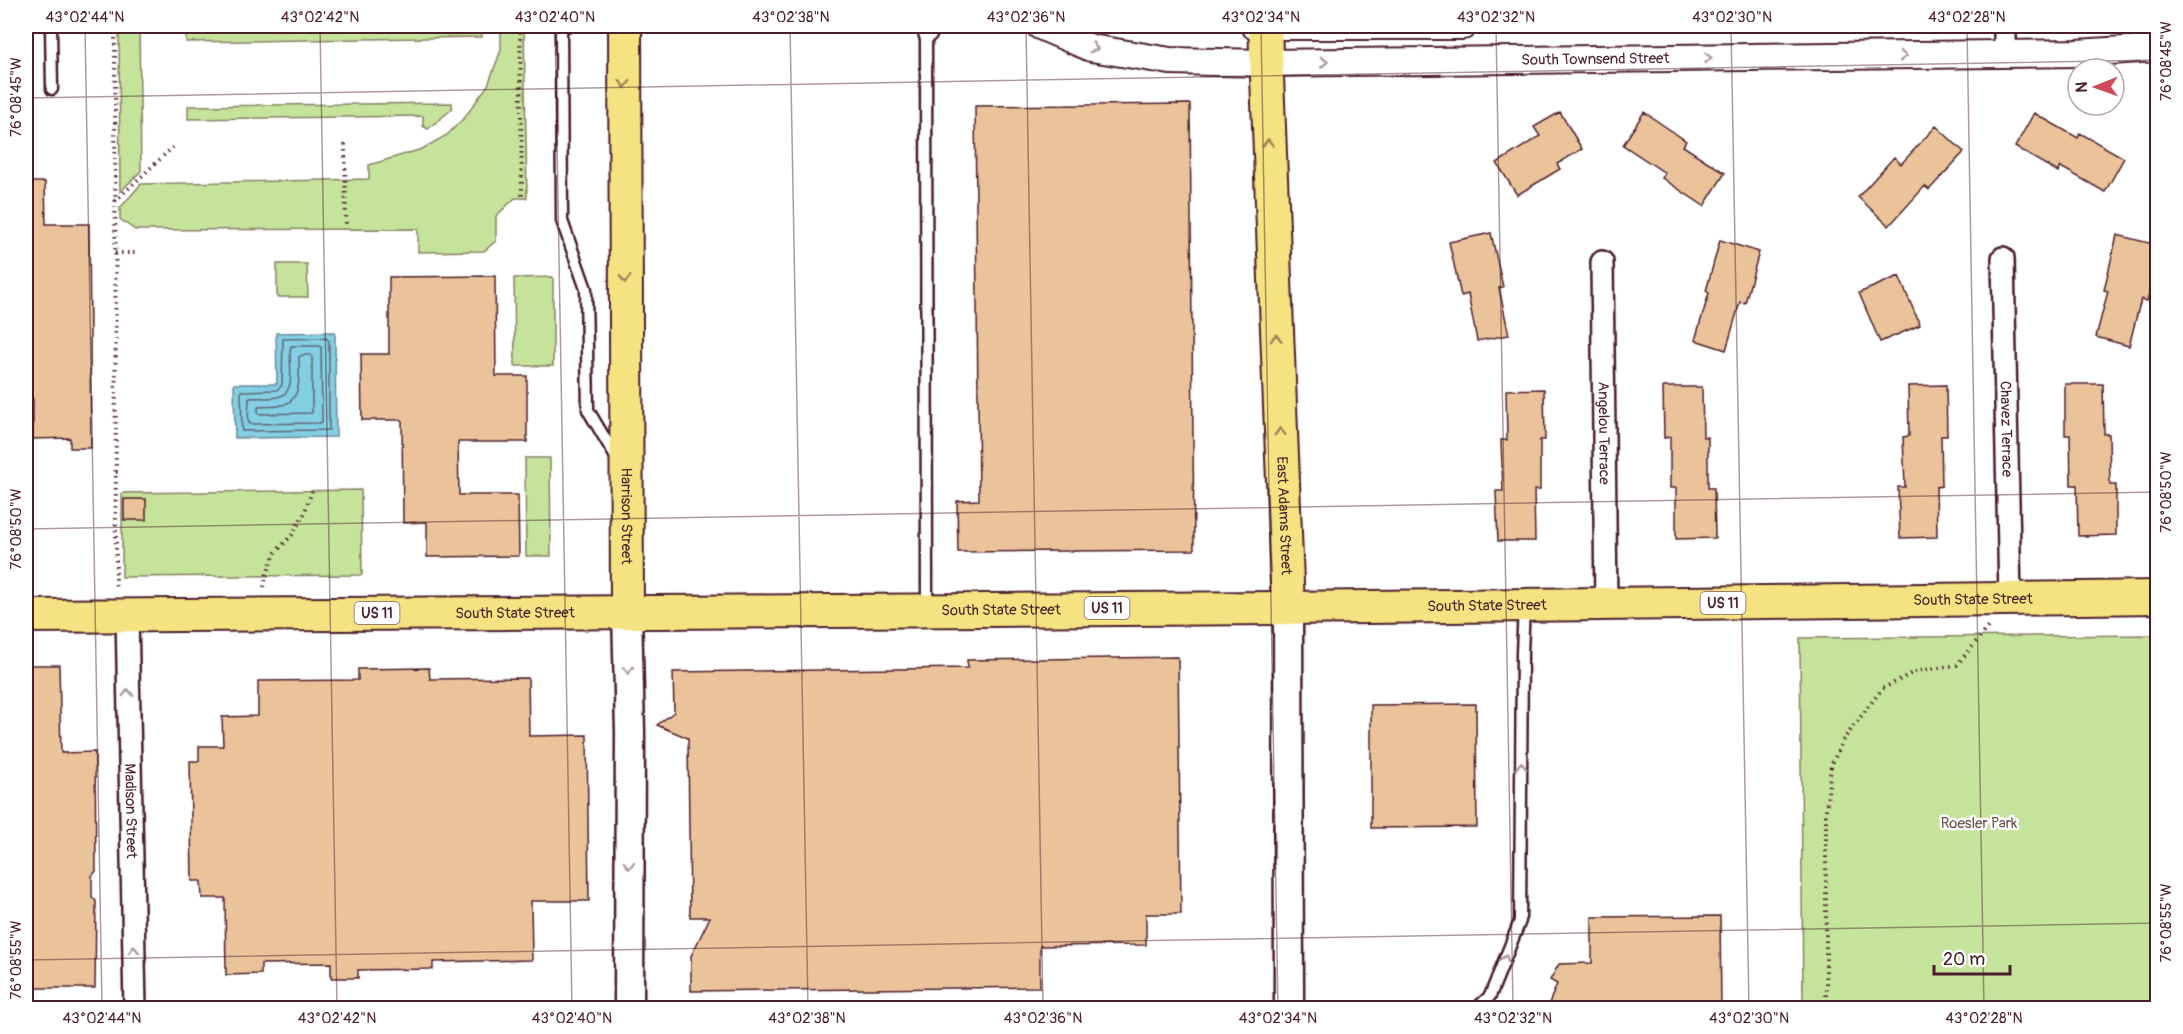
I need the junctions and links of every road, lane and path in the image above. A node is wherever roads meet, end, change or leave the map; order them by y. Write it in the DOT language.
graph roads {
  1 [pos="51,26"];
  2 [pos="115,26"];
  3 [pos="520,26"];
  4 [pos="567,26"];
  5 [pos="625,26"];
  6 [pos="922,26"];
  7 [pos="939,26"];
  8 [pos="1040,26"];
  9 [pos="1262,26"];
  10 [pos="1463,26"];
  11 [pos="2005,26"];
  12 [pos="926,40"];
  13 [pos="2157,48"];
  14 [pos="2005,54"];
  15 [pos="1265,63"];
  16 [pos="52,89"];
  17 [pos="345,144"];
  18 [pos="173,147"];
  19 [pos="522,198"];
  20 [pos="114,202"];
  21 [pos="346,225"];
  22 [pos="115,253"];
  23 [pos="135,253"];
  24 [pos="2003,258"];
  25 [pos="1602,262"];
  26 [pos="116,472"];
  27 [pos="122,472"];
  28 [pos="626,474"];
  29 [pos="312,491"];
  30 [pos="2157,597"];
  31 [pos="2010,599"];
  32 [pos="1524,604"];
  33 [pos="1606,604"];
  34 [pos="1288,608"];
  35 [pos="927,609"];
  36 [pos="627,612"];
  37 [pos="261,614"];
  38 [pos="121,615"];
  39 [pos="26,616"];
  40 [pos="135,1008"];
  41 [pos="629,1008"];
  42 [pos="1289,1008"];
  43 [pos="1477,1008"];
  44 [pos="1826,1008"];
  1 -- 16 [label="lane"];
  2 -- 20 [label="path"];
  3 -- 19 [label="path"];
  4 -- 28 [label="lane"];
  5 -- 28 [label="main road, Harrison Street, one-way"];
  6 -- 12 [label="lane"];
  7 -- 12 [label="lane"];
  8 -- 15 [label="street, South Townsend Street, one-way"];
  9 -- 10 [label="street"];
  9 -- 15 [label="main road, East Adams Street"];
  11 -- 14 [label="street"];
  12 -- 35 [label="lane"];
  13 -- 14 [label="street, South Townsend Street"];
  15 -- 14 [label="street, South Townsend Street, one-way"];
  34 -- 15 [label="main road, East Adams Street, one-way"];
  17 -- 21 [label="path"];
  18 -- 20 [label="path"];
  20 -- 22 [label="path"];
  22 -- 23 [label="path"];
  22 -- 26 [label="path"];
  24 -- 31 [label="street, Chavez Terrace"];
  25 -- 33 [label="street, Angelou Terrace"];
  26 -- 27 [label="path"];
  26 -- 38 [label="path"];
  28 -- 36 [label="main road, Harrison Street"];
  29 -- 37 [label="path"];
  30 -- 31 [label="main road, South State Street / US 11"];
  31 -- 33 [label="main road, South State Street / US 11"];
  31 -- 44 [label="path"];
  32 -- 33 [label="main road, South State Street / US 11"];
  32 -- 34 [label="main road, South State Street / US 11"];
  43 -- 32 [label="lane, one-way"];
  34 -- 35 [label="main road, South State Street / US 11"];
  34 -- 42 [label="main road, East Adams Street"];
  35 -- 36 [label="main road, South State Street / US 11"];
  36 -- 37 [label="main road, South State Street / US 11"];
  36 -- 41 [label="main road, Harrison Street, one-way"];
  37 -- 38 [label="main road, South State Street / US 11"];
  38 -- 39 [label="main road, South State Street / US 11"];
  40 -- 38 [label="street, Madison Street, one-way"];
}
